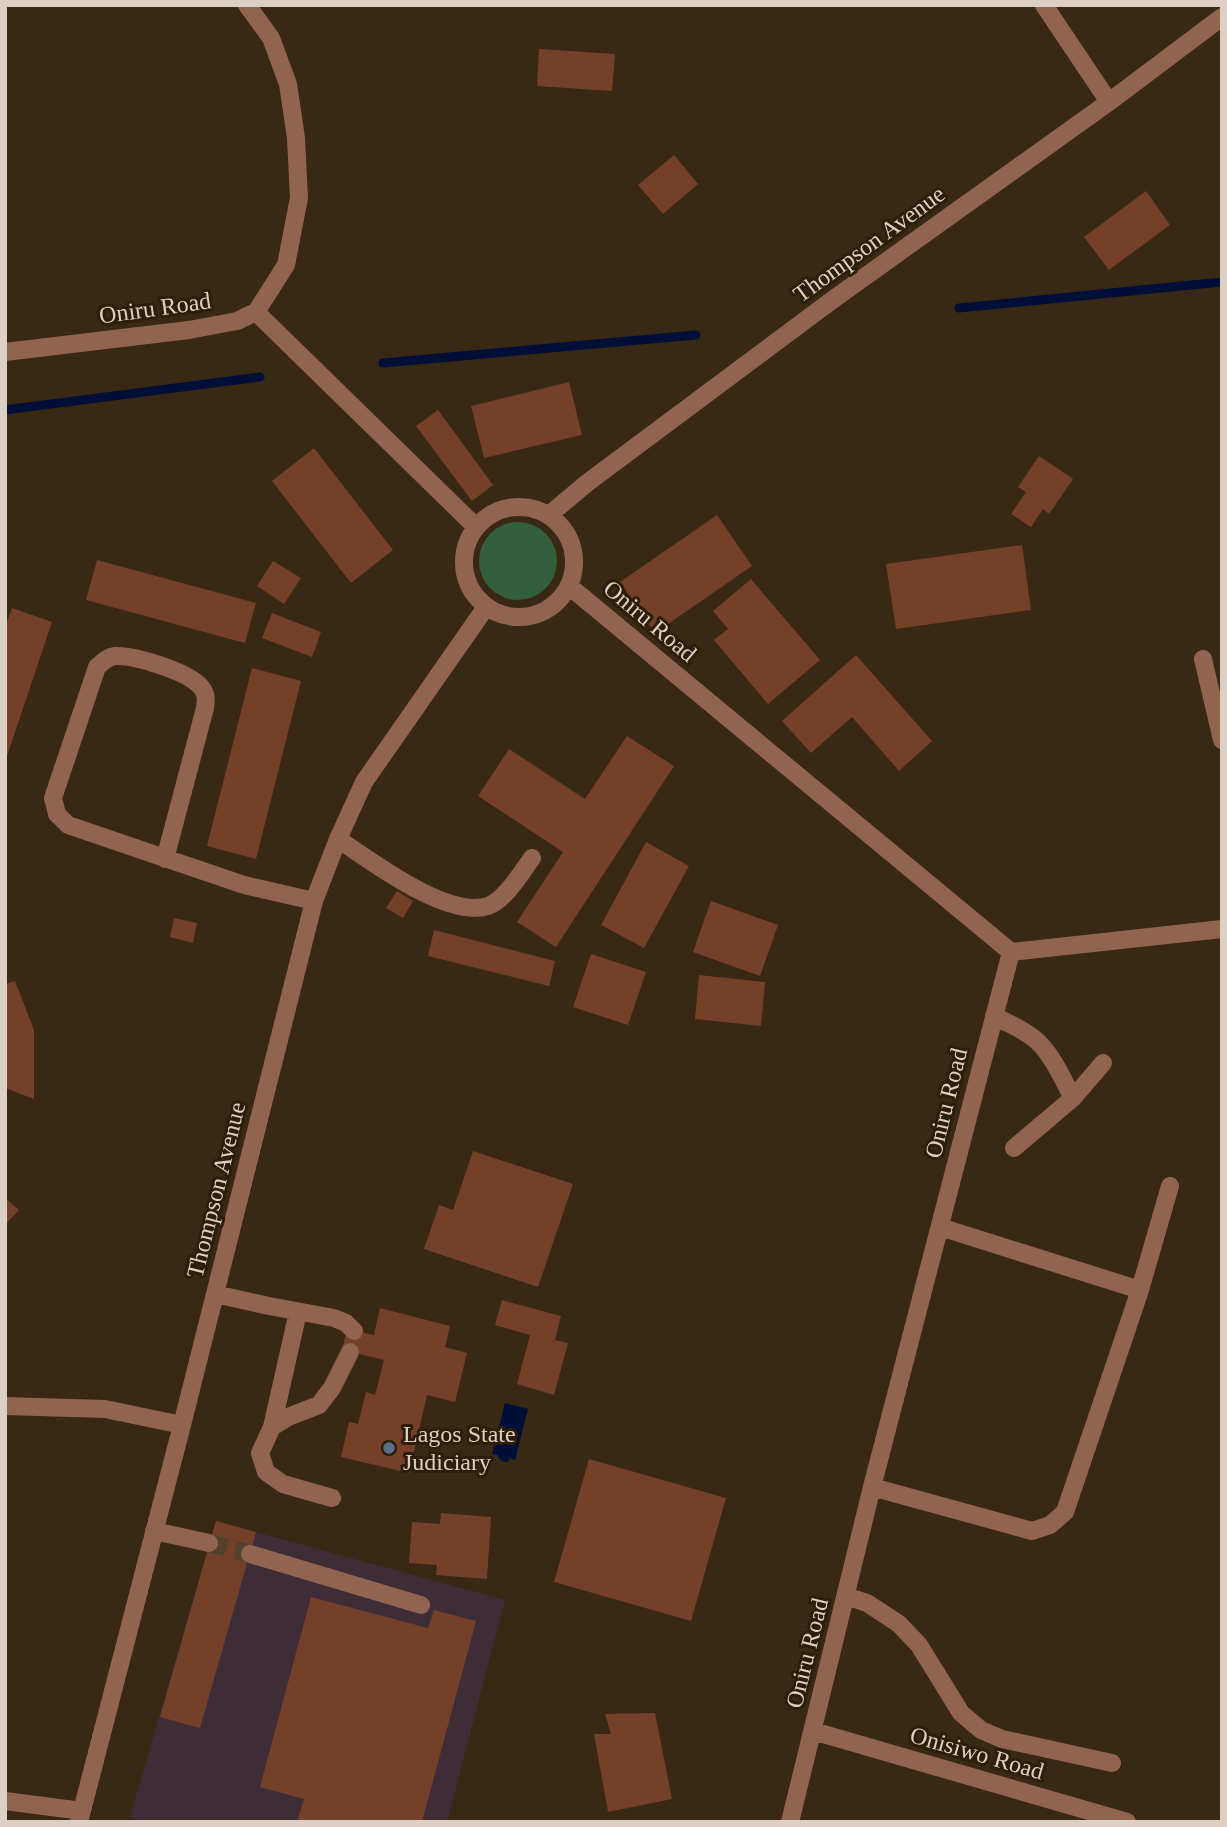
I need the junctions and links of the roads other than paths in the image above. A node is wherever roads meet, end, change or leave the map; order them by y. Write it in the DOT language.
graph roads {
  1 [pos="247,5"];
  2 [pos="1044,5"];
  3 [pos="1222,18"];
  4 [pos="1109,102"];
  5 [pos="256,312"];
  6 [pos="5,352"];
  7 [pos="549,515"];
  8 [pos="475,526"];
  9 [pos="569,586"];
  10 [pos="486,607"];
  11 [pos="1203,659"];
  12 [pos="1222,740"];
  13 [pos="338,839"];
  14 [pos="165,859"];
  15 [pos="531,859"];
  16 [pos="314,901"];
  17 [pos="1222,929"];
  18 [pos="1010,951"];
  19 [pos="994,1016"];
  20 [pos="1103,1063"];
  21 [pos="1073,1098"];
  22 [pos="1014,1148"];
  23 [pos="1170,1186"];
  24 [pos="940,1227"];
  25 [pos="1140,1290"];
  26 [pos="215,1294"];
  27 [pos="298,1312"];
  28 [pos="354,1331"];
  29 [pos="350,1352"];
  30 [pos="5,1406"];
  31 [pos="182,1425"];
  32 [pos="272,1427"];
  33 [pos="872,1487"];
  34 [pos="332,1498"];
  35 [pos="154,1531"];
  36 [pos="209,1543"];
  37 [pos="250,1554"];
  38 [pos="846,1597"];
  39 [pos="421,1605"];
  40 [pos="813,1731"];
  41 [pos="1112,1763"];
  42 [pos="5,1801"];
  43 [pos="80,1817"];
  44 [pos="790,1822"];
  45 [pos="1127,1822"];
  1 -- 5 [label="street"];
  2 -- 4 [label="street"];
  3 -- 4 [label="street, Thompson Avenue"];
  4 -- 7 [label="street, Thompson Avenue"];
  5 -- 6 [label="street, Oniru Road"];
  5 -- 8 [label="street"];
  7 -- 8 [label="street"];
  7 -- 9 [label="street"];
  8 -- 10 [label="street"];
  9 -- 10 [label="street"];
  9 -- 18 [label="street, Oniru Road"];
  10 -- 13 [label="street, Thompson Avenue"];
  11 -- 12 [label="street"];
  13 -- 15 [label="street"];
  13 -- 16 [label="street, Thompson Avenue"];
  14 -- 14 [label="street"];
  14 -- 16 [label="street"];
  16 -- 26 [label="street, Thompson Avenue"];
  17 -- 18 [label="street"];
  18 -- 19 [label="street, Oniru Road"];
  19 -- 21 [label="street"];
  19 -- 24 [label="street, Oniru Road"];
  20 -- 21 [label="street"];
  21 -- 22 [label="street"];
  23 -- 25 [label="street"];
  24 -- 25 [label="street"];
  24 -- 33 [label="street, Oniru Road"];
  25 -- 33 [label="street"];
  26 -- 27 [label="street"];
  26 -- 31 [label="street, Thompson Avenue"];
  27 -- 28 [label="street"];
  27 -- 32 [label="street"];
  29 -- 32 [label="street"];
  30 -- 31 [label="street"];
  31 -- 35 [label="street, Thompson Avenue"];
  32 -- 34 [label="street"];
  33 -- 38 [label="street, Oniru Road"];
  35 -- 36 [label="street"];
  35 -- 43 [label="street, Thompson Avenue"];
  37 -- 39 [label="street"];
  38 -- 40 [label="street, Oniru Road"];
  38 -- 41 [label="street"];
  40 -- 44 [label="street, Oniru Road"];
  40 -- 45 [label="street, Onisiwo Road"];
  42 -- 43 [label="street"];
}
